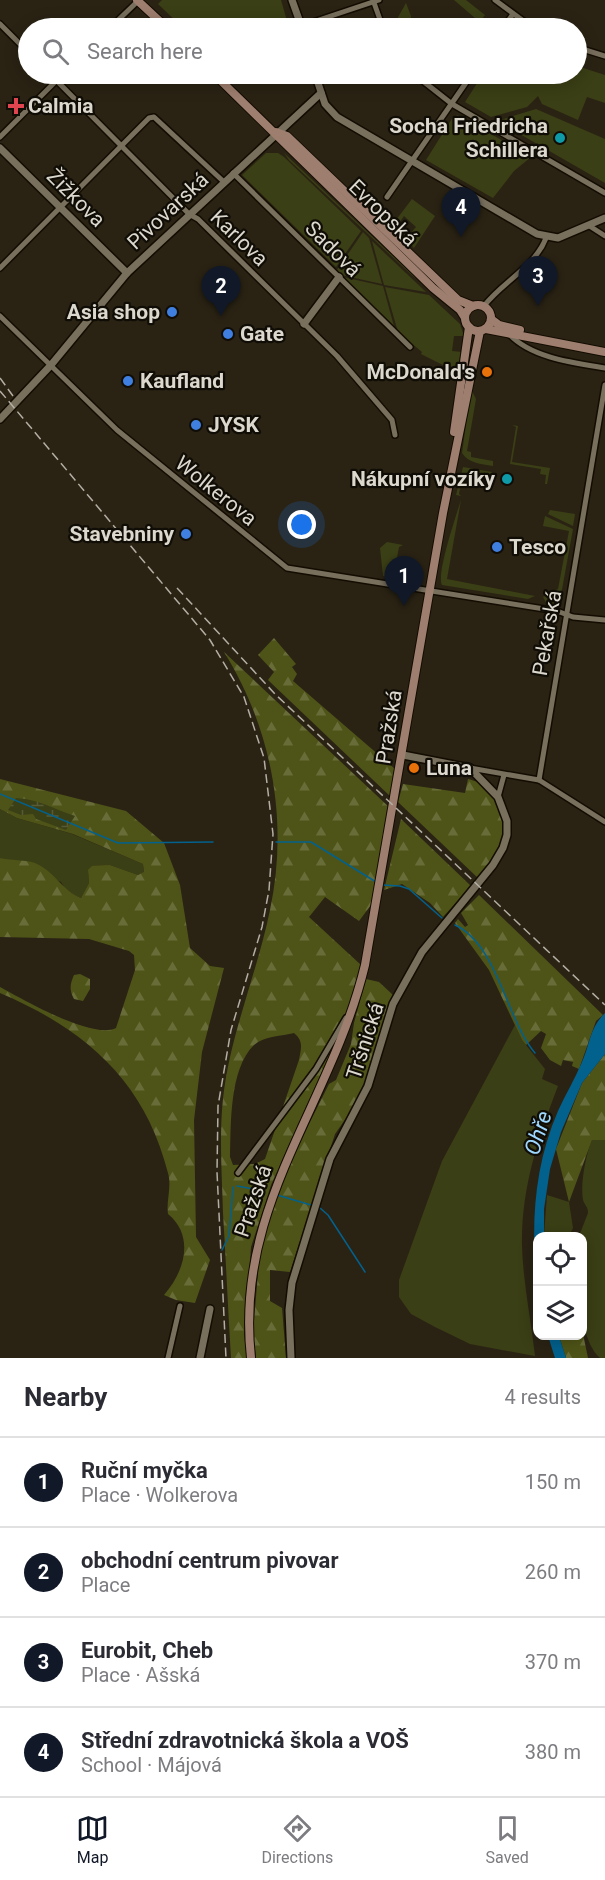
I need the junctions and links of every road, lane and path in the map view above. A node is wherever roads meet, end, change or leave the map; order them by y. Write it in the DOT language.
graph roads {
  1 [pos="138,0"];
  2 [pos="292,0"];
  3 [pos="495,0"];
  4 [pos="375,1"];
  5 [pos="513,14"];
  6 [pos="120,18"];
  7 [pos="157,18"];
  8 [pos="296,18"];
  9 [pos="327,18"];
  10 [pos="380,18"];
  11 [pos="510,18"];
  12 [pos="519,18"];
  13 [pos="0,24"];
  14 [pos="18,42"];
  15 [pos="587,50"];
  16 [pos="605,56"];
  17 [pos="53,84"];
  18 [pos="61,84"];
  19 [pos="227,84"];
  20 [pos="318,84"];
  21 [pos="427,84"];
  22 [pos="465,84"];
  23 [pos="321,93"];
  24 [pos="452,104"];
  25 [pos="276,132"];
  26 [pos="0,137"];
  27 [pos="122,145"];
  28 [pos="0,148"];
  29 [pos="412,162"];
  30 [pos="233,173"];
  31 [pos="224,182"];
  32 [pos="605,193"];
  33 [pos="387,197"];
  34 [pos="61,206"];
  35 [pos="189,214"];
  36 [pos="605,218"];
  37 [pos="588,225"];
  38 [pos="605,236"];
  39 [pos="546,238"];
  40 [pos="0,268"];
  41 [pos="128,273"];
  42 [pos="339,278"];
  43 [pos="473,306"];
  44 [pos="484,306"];
  45 [pos="0,316"];
  46 [pos="465,318"];
  47 [pos="491,319"];
  48 [pos="304,324"];
  49 [pos="469,327"];
  50 [pos="483,330"];
  51 [pos="508,333"];
  52 [pos="542,338"];
  53 [pos="410,346"];
  54 [pos="605,352"];
  55 [pos="51,365"];
  56 [pos="605,368"];
  57 [pos="605,385"];
  58 [pos="0,419"];
  59 [pos="395,435"];
  60 [pos="452,460"];
  61 [pos="429,592"];
  62 [pos="566,614"];
  63 [pos="605,620"];
  64 [pos="402,755"];
  65 [pos="470,768"];
  66 [pos="504,775"];
  67 [pos="539,780"];
  68 [pos="498,797"];
  69 [pos="605,822"];
  70 [pos="357,998"];
  71 [pos="238,1173"];
  72 [pos="180,1306"];
  73 [pos="210,1309"];
  74 [pos="168,1358"];
  75 [pos="200,1358"];
  76 [pos="251,1358"];
  77 [pos="291,1358"];
  1 -- 6 [label="street"];
  1 -- 7 [label="main road"];
  2 -- 8 [label="street"];
  3 -- 5 [label="street"];
  4 -- 9 [label="street"];
  4 -- 10 [label="street"];
  5 -- 11 [label="street"];
  5 -- 12 [label="street"];
  13 -- 14 [label="street"];
  15 -- 16 [label="street"];
  17 -- 26 [label="street"];
  18 -- 27 [label="street, Karlova"];
  19 -- 25 [label="main road, Evropská"];
  20 -- 23 [label="street"];
  21 -- 24 [label="street"];
  22 -- 24 [label="street"];
  23 -- 25 [label="street, Pivovarská"];
  23 -- 29 [label="street"];
  24 -- 29 [label="street"];
  24 -- 32 [label="street"];
  25 -- 30 [label="street, Pivovarská"];
  25 -- 43 [label="main road, Evropská"];
  25 -- 46 [label="main road, Evropská"];
  27 -- 31 [label="street"];
  27 -- 34 [label="street"];
  27 -- 35 [label="street, Karlova"];
  28 -- 34 [label="street, Žižkova"];
  29 -- 33 [label="street"];
  29 -- 39 [label="street"];
  30 -- 31 [label="street, Pivovarská"];
  30 -- 42 [label="street, Sadová"];
  31 -- 35 [label="street, Pivovarská"];
  34 -- 40 [label="street"];
  34 -- 41 [label="street, Žižkova"];
  35 -- 41 [label="street, Pivovarská"];
  35 -- 48 [label="street, Karlova"];
  36 -- 37 [label="street"];
  37 -- 38 [label="street"];
  37 -- 39 [label="street"];
  39 -- 44 [label="street"];
  41 -- 55 [label="street, Pivovarská"];
  42 -- 48 [label="street"];
  42 -- 53 [label="street, Sadová"];
  43 -- 44 [label="main road"];
  43 -- 46 [label="main road"];
  44 -- 47 [label="main road"];
  45 -- 55 [label="street, Wolkerova"];
  46 -- 49 [label="main road"];
  47 -- 50 [label="main road"];
  47 -- 52 [label="main road"];
  48 -- 59 [label="street, Karlova"];
  49 -- 50 [label="main road"];
  49 -- 60 [label="main road, Pražská"];
  50 -- 51 [label="main road"];
  50 -- 60 [label="main road, Pražská"];
  51 -- 52 [label="main road"];
  51 -- 56 [label="street"];
  52 -- 54 [label="main road"];
  55 -- 58 [label="street, Pivovarská"];
  55 -- 61 [label="street, Wolkerova"];
  57 -- 62 [label="street, Pekařská"];
  60 -- 61 [label="main road, Pražská"];
  61 -- 62 [label="street, Wolkerova"];
  61 -- 64 [label="main road, Pražská"];
  62 -- 63 [label="street, Wolkerova"];
  62 -- 67 [label="street, Pekařská"];
  64 -- 65 [label="street"];
  64 -- 70 [label="main road, Pražská"];
  65 -- 66 [label="street"];
  65 -- 68 [label="street, Tršnická"];
  66 -- 67 [label="street"];
  66 -- 68 [label="street"];
  67 -- 69 [label="street"];
  68 -- 77 [label="street, Tršnická"];
  70 -- 71 [label="street, Pražská"];
  70 -- 76 [label="main road, Pražská"];
  72 -- 74 [label="street"];
  73 -- 75 [label="street"];
}
